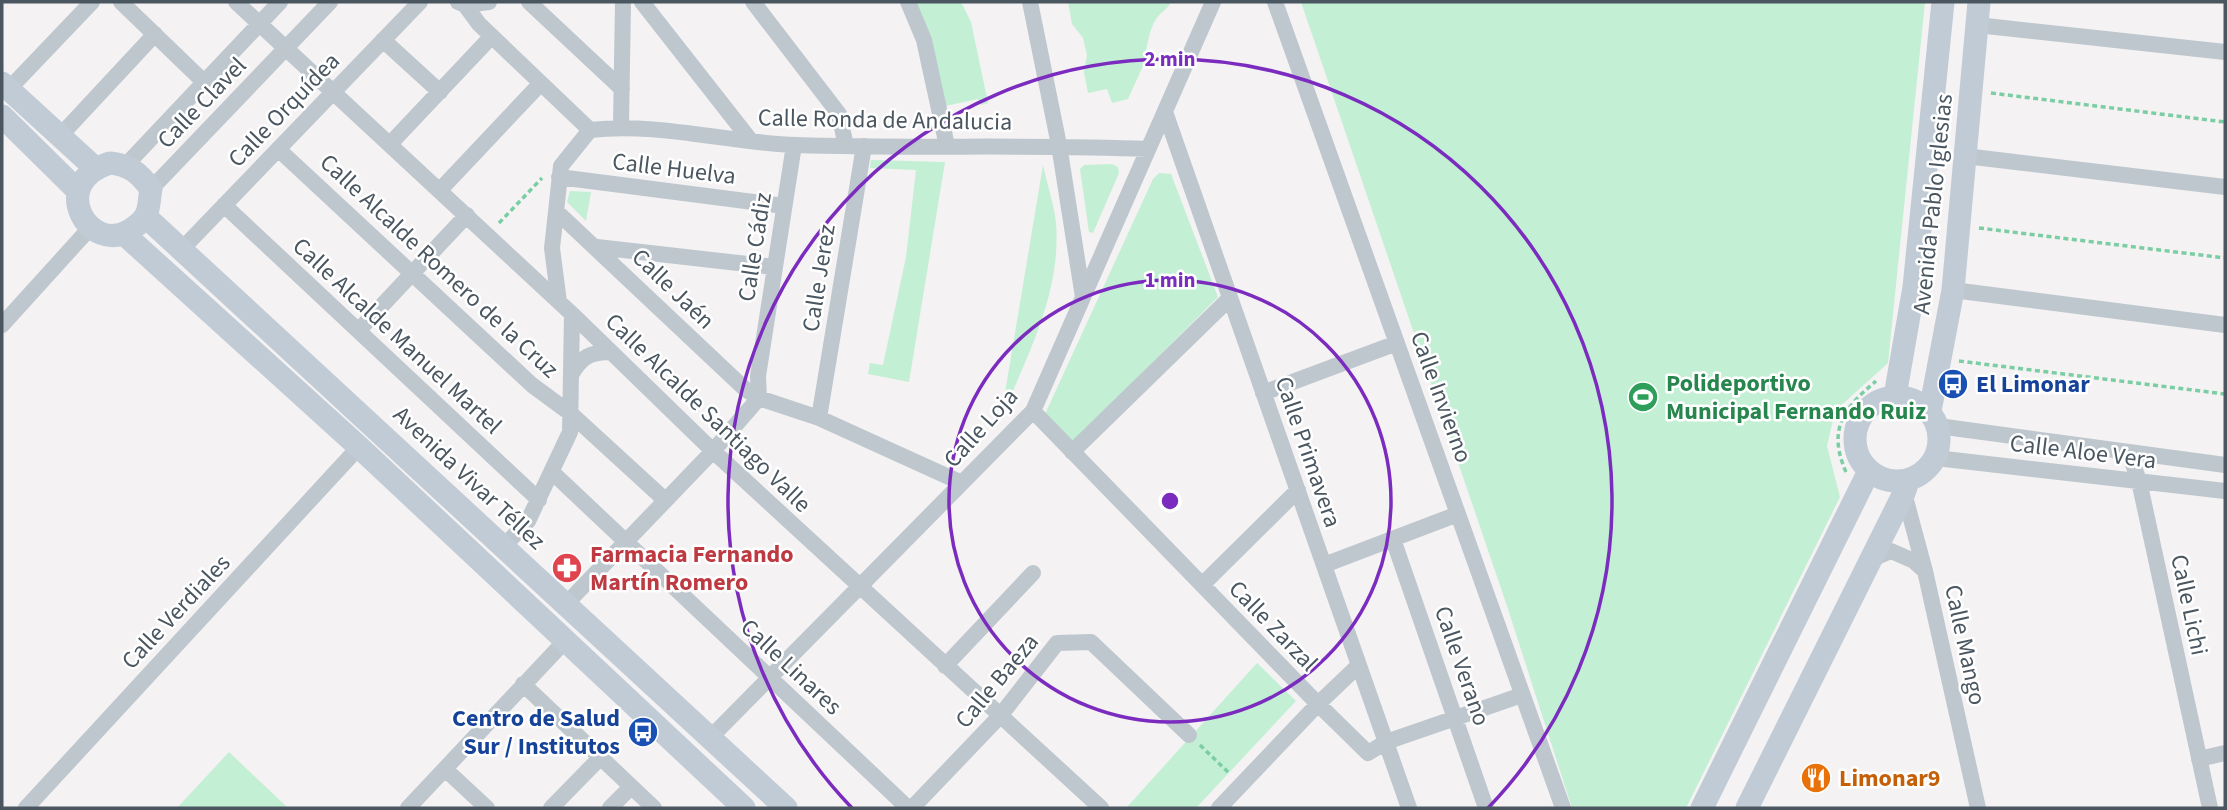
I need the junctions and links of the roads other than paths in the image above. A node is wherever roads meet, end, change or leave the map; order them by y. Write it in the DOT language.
graph roads {
  1 [pos="92,2"];
  2 [pos="121,2"];
  3 [pos="236,2"];
  4 [pos="279,2"];
  5 [pos="330,2"];
  6 [pos="420,2"];
  7 [pos="489,2"];
  8 [pos="529,2"];
  9 [pos="623,2"];
  10 [pos="642,2"];
  11 [pos="752,2"];
  12 [pos="908,2"];
  13 [pos="1030,2"];
  14 [pos="1213,2"];
  15 [pos="1275,2"];
  16 [pos="1943,2"];
  17 [pos="1979,2"];
  18 [pos="462,3"];
  19 [pos="259,24"];
  20 [pos="1977,25"];
  21 [pos="155,34"];
  22 [pos="492,36"];
  23 [pos="383,40"];
  24 [pos="286,48"];
  25 [pos="2225,52"];
  26 [pos="204,82"];
  27 [pos="541,83"];
  28 [pos="5,86"];
  29 [pos="622,89"];
  30 [pos="332,92"];
  31 [pos="440,92"];
  32 [pos="1165,112"];
  33 [pos="2,116"];
  34 [pos="621,126"];
  35 [pos="590,130"];
  36 [pos="60,136"];
  37 [pos="751,141"];
  38 [pos="390,144"];
  39 [pos="794,145"];
  40 [pos="1059,145"];
  41 [pos="846,146"];
  42 [pos="864,146"];
  43 [pos="947,146"];
  44 [pos="278,149"];
  45 [pos="1148,149"];
  46 [pos="1965,156"];
  47 [pos="125,165"];
  48 [pos="96,168"];
  49 [pos="559,177"];
  50 [pos="2225,187"];
  51 [pos="151,189"];
  52 [pos="440,190"];
  53 [pos="78,191"];
  54 [pos="224,205"];
  55 [pos="784,206"];
  56 [pos="556,211"];
  57 [pos="467,215"];
  58 [pos="145,216"];
  59 [pos="90,228"];
  60 [pos="124,233"];
  61 [pos="597,247"];
  62 [pos="182,249"];
  63 [pos="774,267"];
  64 [pos="412,274"];
  65 [pos="1954,290"];
  66 [pos="1083,298"];
  67 [pos="1230,298"];
  68 [pos="559,302"];
  69 [pos="572,314"];
  70 [pos="2,325"];
  71 [pos="2225,325"];
  72 [pos="359,330"];
  73 [pos="1397,343"];
  74 [pos="611,352"];
  75 [pos="571,375"];
  76 [pos="1264,393"];
  77 [pos="1895,396"];
  78 [pos="759,398"];
  79 [pos="1033,411"];
  80 [pos="570,414"];
  81 [pos="819,418"];
  82 [pos="1934,419"];
  83 [pos="359,447"];
  84 [pos="713,451"];
  85 [pos="1072,452"];
  86 [pos="2129,453"];
  87 [pos="1936,458"];
  88 [pos="2225,465"];
  89 [pos="1869,471"];
  90 [pos="552,472"];
  91 [pos="2139,481"];
  92 [pos="962,483"];
  93 [pos="1906,487"];
  94 [pos="1297,490"];
  95 [pos="2225,491"];
  96 [pos="539,500"];
  97 [pos="665,500"];
  98 [pos="1458,514"];
  99 [pos="1393,539"];
  100 [pos="626,541"];
  101 [pos="504,546"];
  102 [pos="1870,560"];
  103 [pos="1324,565"];
  104 [pos="1925,570"];
  105 [pos="1033,573"];
  106 [pos="1202,585"];
  107 [pos="860,586"];
  108 [pos="566,604"];
  109 [pos="565,641"];
  110 [pos="1359,665"];
  111 [pos="945,666"];
  112 [pos="770,678"];
  113 [pos="523,684"];
  114 [pos="1522,695"];
  115 [pos="1318,704"];
  116 [pos="1000,716"];
  117 [pos="1456,718"];
  118 [pos="1189,735"];
  119 [pos="711,737"];
  120 [pos="1386,742"];
  121 [pos="2225,753"];
  122 [pos="601,757"];
  123 [pos="2199,759"];
  124 [pos="445,769"];
  125 [pos="631,787"];
  126 [pos="26,808"];
  127 [pos="408,808"];
  128 [pos="487,808"];
  129 [pos="551,808"];
  130 [pos="610,808"];
  131 [pos="654,808"];
  132 [pos="744,808"];
  133 [pos="786,808"];
  134 [pos="910,808"];
  135 [pos="1101,808"];
  136 [pos="1219,808"];
  137 [pos="1409,808"];
  138 [pos="1486,808"];
  139 [pos="1563,808"];
  140 [pos="1702,808"];
  141 [pos="1747,808"];
  142 [pos="1978,808"];
  143 [pos="2210,808"];
  1 -- 28 [label="street"];
  2 -- 21 [label="street"];
  3 -- 19 [label="street"];
  4 -- 19 [label="street, Calle Clavel"];
  5 -- 24 [label="street, Calle Clavel"];
  6 -- 23 [label="street, Calle Orquídea"];
  7 -- 18 [label="street"];
  8 -- 29 [label="street"];
  9 -- 29 [label="street"];
  10 -- 37 [label="street"];
  11 -- 41 [label="street"];
  12 -- 43 [label="street"];
  13 -- 40 [label="street"];
  14 -- 32 [label="street, Calle Loja"];
  15 -- 73 [label="street, Calle Invierno"];
  16 -- 77 [label="street, Avenida Pablo Iglesias"];
  17 -- 20 [label="street, Avenida Pablo Iglesias"];
  18 -- 22 [label="street"];
  19 -- 24 [label="street"];
  19 -- 26 [label="street, Calle Clavel"];
  20 -- 25 [label="street"];
  20 -- 46 [label="street, Avenida Pablo Iglesias"];
  21 -- 26 [label="street"];
  21 -- 36 [label="street"];
  22 -- 27 [label="street"];
  22 -- 31 [label="street"];
  23 -- 30 [label="street, Calle Orquídea"];
  23 -- 31 [label="street"];
  24 -- 30 [label="street, Calle Alcalde Santiago Valle"];
  24 -- 51 [label="street, Calle Clavel"];
  26 -- 47 [label="street, Calle Clavel"];
  27 -- 35 [label="street"];
  27 -- 52 [label="street"];
  28 -- 36 [label="street"];
  29 -- 34 [label="street"];
  30 -- 38 [label="street, Calle Alcalde Santiago Valle"];
  30 -- 44 [label="street, Calle Orquídea"];
  31 -- 38 [label="street"];
  32 -- 45 [label="street, Calle Loja"];
  32 -- 67 [label="street, Calle Primavera"];
  33 -- 53 [label="street"];
  34 -- 35 [label="street, Calle Ronda de Andalucia"];
  34 -- 37 [label="street, Calle Ronda de Andalucia"];
  35 -- 49 [label="street"];
  36 -- 48 [label="street"];
  37 -- 39 [label="street, Calle Ronda de Andalucia"];
  38 -- 52 [label="street, Calle Alcalde Santiago Valle"];
  39 -- 41 [label="street, Calle Ronda de Andalucia"];
  39 -- 55 [label="street, Calle Cádiz"];
  40 -- 43 [label="street, Calle Ronda de Andalucia"];
  40 -- 45 [label="street, Calle Ronda de Andalucia"];
  40 -- 66 [label="street"];
  41 -- 42 [label="street, Calle Ronda de Andalucia"];
  42 -- 43 [label="street, Calle Ronda de Andalucia"];
  42 -- 81 [label="street, Calle Jerez"];
  44 -- 54 [label="street, Calle Orquídea"];
  44 -- 64 [label="street, Calle Alcalde Romero de la Cruz"];
  45 -- 66 [label="street, Calle Loja"];
  46 -- 50 [label="street"];
  46 -- 65 [label="street, Avenida Pablo Iglesias"];
  47 -- 48 [label="street"];
  47 -- 51 [label="street"];
  48 -- 53 [label="street"];
  49 -- 55 [label="street, Calle Huelva"];
  49 -- 56 [label="street"];
  51 -- 58 [label="street"];
  52 -- 57 [label="street, Calle Alcalde Santiago Valle"];
  53 -- 59 [label="street"];
  54 -- 62 [label="street, Calle Orquídea"];
  54 -- 72 [label="street, Calle Alcalde Manuel Martel"];
  55 -- 63 [label="street, Calle Cádiz"];
  56 -- 61 [label="street, Calle Jaén"];
  56 -- 68 [label="street"];
  57 -- 64 [label="street"];
  57 -- 68 [label="street, Calle Alcalde Santiago Valle"];
  58 -- 60 [label="street"];
  58 -- 62 [label="street, Avenida Vivar Téllez"];
  59 -- 60 [label="street"];
  59 -- 70 [label="street"];
  60 -- 83 [label="street"];
  61 -- 63 [label="street"];
  61 -- 78 [label="street, Calle Jaén"];
  62 -- 101 [label="street, Avenida Vivar Téllez"];
  63 -- 78 [label="street, Calle Cádiz"];
  64 -- 72 [label="street"];
  64 -- 80 [label="street, Calle Alcalde Romero de la Cruz"];
  65 -- 71 [label="street"];
  65 -- 82 [label="street, Avenida Pablo Iglesias"];
  66 -- 79 [label="street, Calle Loja"];
  67 -- 76 [label="street, Calle Primavera"];
  67 -- 85 [label="street"];
  68 -- 69 [label="street, Calle Alcalde Santiago Valle"];
  69 -- 74 [label="street, Calle Alcalde Santiago Valle"];
  69 -- 75 [label="street"];
  72 -- 96 [label="street, Calle Alcalde Manuel Martel"];
  73 -- 76 [label="street"];
  73 -- 98 [label="street, Calle Invierno"];
  74 -- 75 [label="street"];
  74 -- 84 [label="street, Calle Alcalde Santiago Valle"];
  75 -- 80 [label="street"];
  76 -- 94 [label="street, Calle Primavera"];
  77 -- 82 [label="street"];
  77 -- 89 [label="street"];
  78 -- 81 [label="street"];
  78 -- 84 [label="street"];
  79 -- 85 [label="street, Calle Zarzal"];
  79 -- 92 [label="street, Calle Loja"];
  80 -- 90 [label="street"];
  80 -- 97 [label="street, Calle Alcalde Romero de la Cruz"];
  81 -- 92 [label="street"];
  82 -- 86 [label="street, Calle Aloe Vera"];
  82 -- 87 [label="street"];
  83 -- 109 [label="street"];
  83 -- 126 [label="street, Calle Verdiales"];
  84 -- 97 [label="street"];
  84 -- 107 [label="street, Calle Alcalde Santiago Valle"];
  85 -- 106 [label="street, Calle Zarzal"];
  86 -- 88 [label="street, Calle Aloe Vera"];
  86 -- 91 [label="street, Calle Lichi"];
  87 -- 91 [label="street, Calle Aloe Vera"];
  87 -- 93 [label="street"];
  89 -- 93 [label="street"];
  89 -- 140 [label="street"];
  90 -- 96 [label="street"];
  90 -- 100 [label="street, Calle Linares"];
  91 -- 95 [label="street, Calle Aloe Vera"];
  91 -- 123 [label="street, Calle Lichi"];
  92 -- 107 [label="street, Calle Loja"];
  93 -- 102 [label="street"];
  93 -- 104 [label="street, Calle Mango"];
  94 -- 103 [label="street, Calle Primavera"];
  94 -- 106 [label="street"];
  96 -- 101 [label="street"];
  97 -- 100 [label="street"];
  98 -- 99 [label="street"];
  98 -- 114 [label="street, Calle Invierno"];
  99 -- 103 [label="street"];
  99 -- 117 [label="street, Calle Verano"];
  100 -- 108 [label="street"];
  100 -- 112 [label="street, Calle Linares"];
  101 -- 108 [label="street, Avenida Vivar Téllez"];
  102 -- 104 [label="street"];
  102 -- 141 [label="street"];
  103 -- 110 [label="street, Calle Primavera"];
  104 -- 142 [label="street, Calle Mango"];
  105 -- 111 [label="street"];
  106 -- 115 [label="street, Calle Zarzal"];
  107 -- 111 [label="street, Calle Alcalde Santiago Valle"];
  107 -- 112 [label="street, Calle Loja"];
  108 -- 119 [label="street, Avenida Vivar Téllez"];
  109 -- 113 [label="street"];
  109 -- 132 [label="street"];
  110 -- 115 [label="street"];
  110 -- 120 [label="street, Calle Primavera"];
  111 -- 116 [label="street, Calle Alcalde Santiago Valle"];
  112 -- 119 [label="street, Calle Loja"];
  112 -- 134 [label="street, Calle Linares"];
  113 -- 122 [label="street"];
  113 -- 124 [label="street"];
  114 -- 117 [label="street, Calle Zarzal"];
  114 -- 139 [label="street, Calle Invierno"];
  115 -- 120 [label="street, Calle Zarzal"];
  115 -- 136 [label="street"];
  116 -- 118 [label="street, Calle Baeza"];
  116 -- 134 [label="street, Calle Baeza"];
  116 -- 135 [label="street, Calle Alcalde Santiago Valle"];
  117 -- 120 [label="street, Calle Zarzal"];
  117 -- 138 [label="street, Calle Verano"];
  119 -- 133 [label="street, Avenida Vivar Téllez"];
  120 -- 137 [label="street, Calle Primavera"];
  121 -- 123 [label="street"];
  122 -- 125 [label="street"];
  122 -- 129 [label="street"];
  123 -- 143 [label="street, Calle Lichi"];
  124 -- 127 [label="street"];
  124 -- 128 [label="street"];
  125 -- 130 [label="street"];
  125 -- 131 [label="street"];
}
